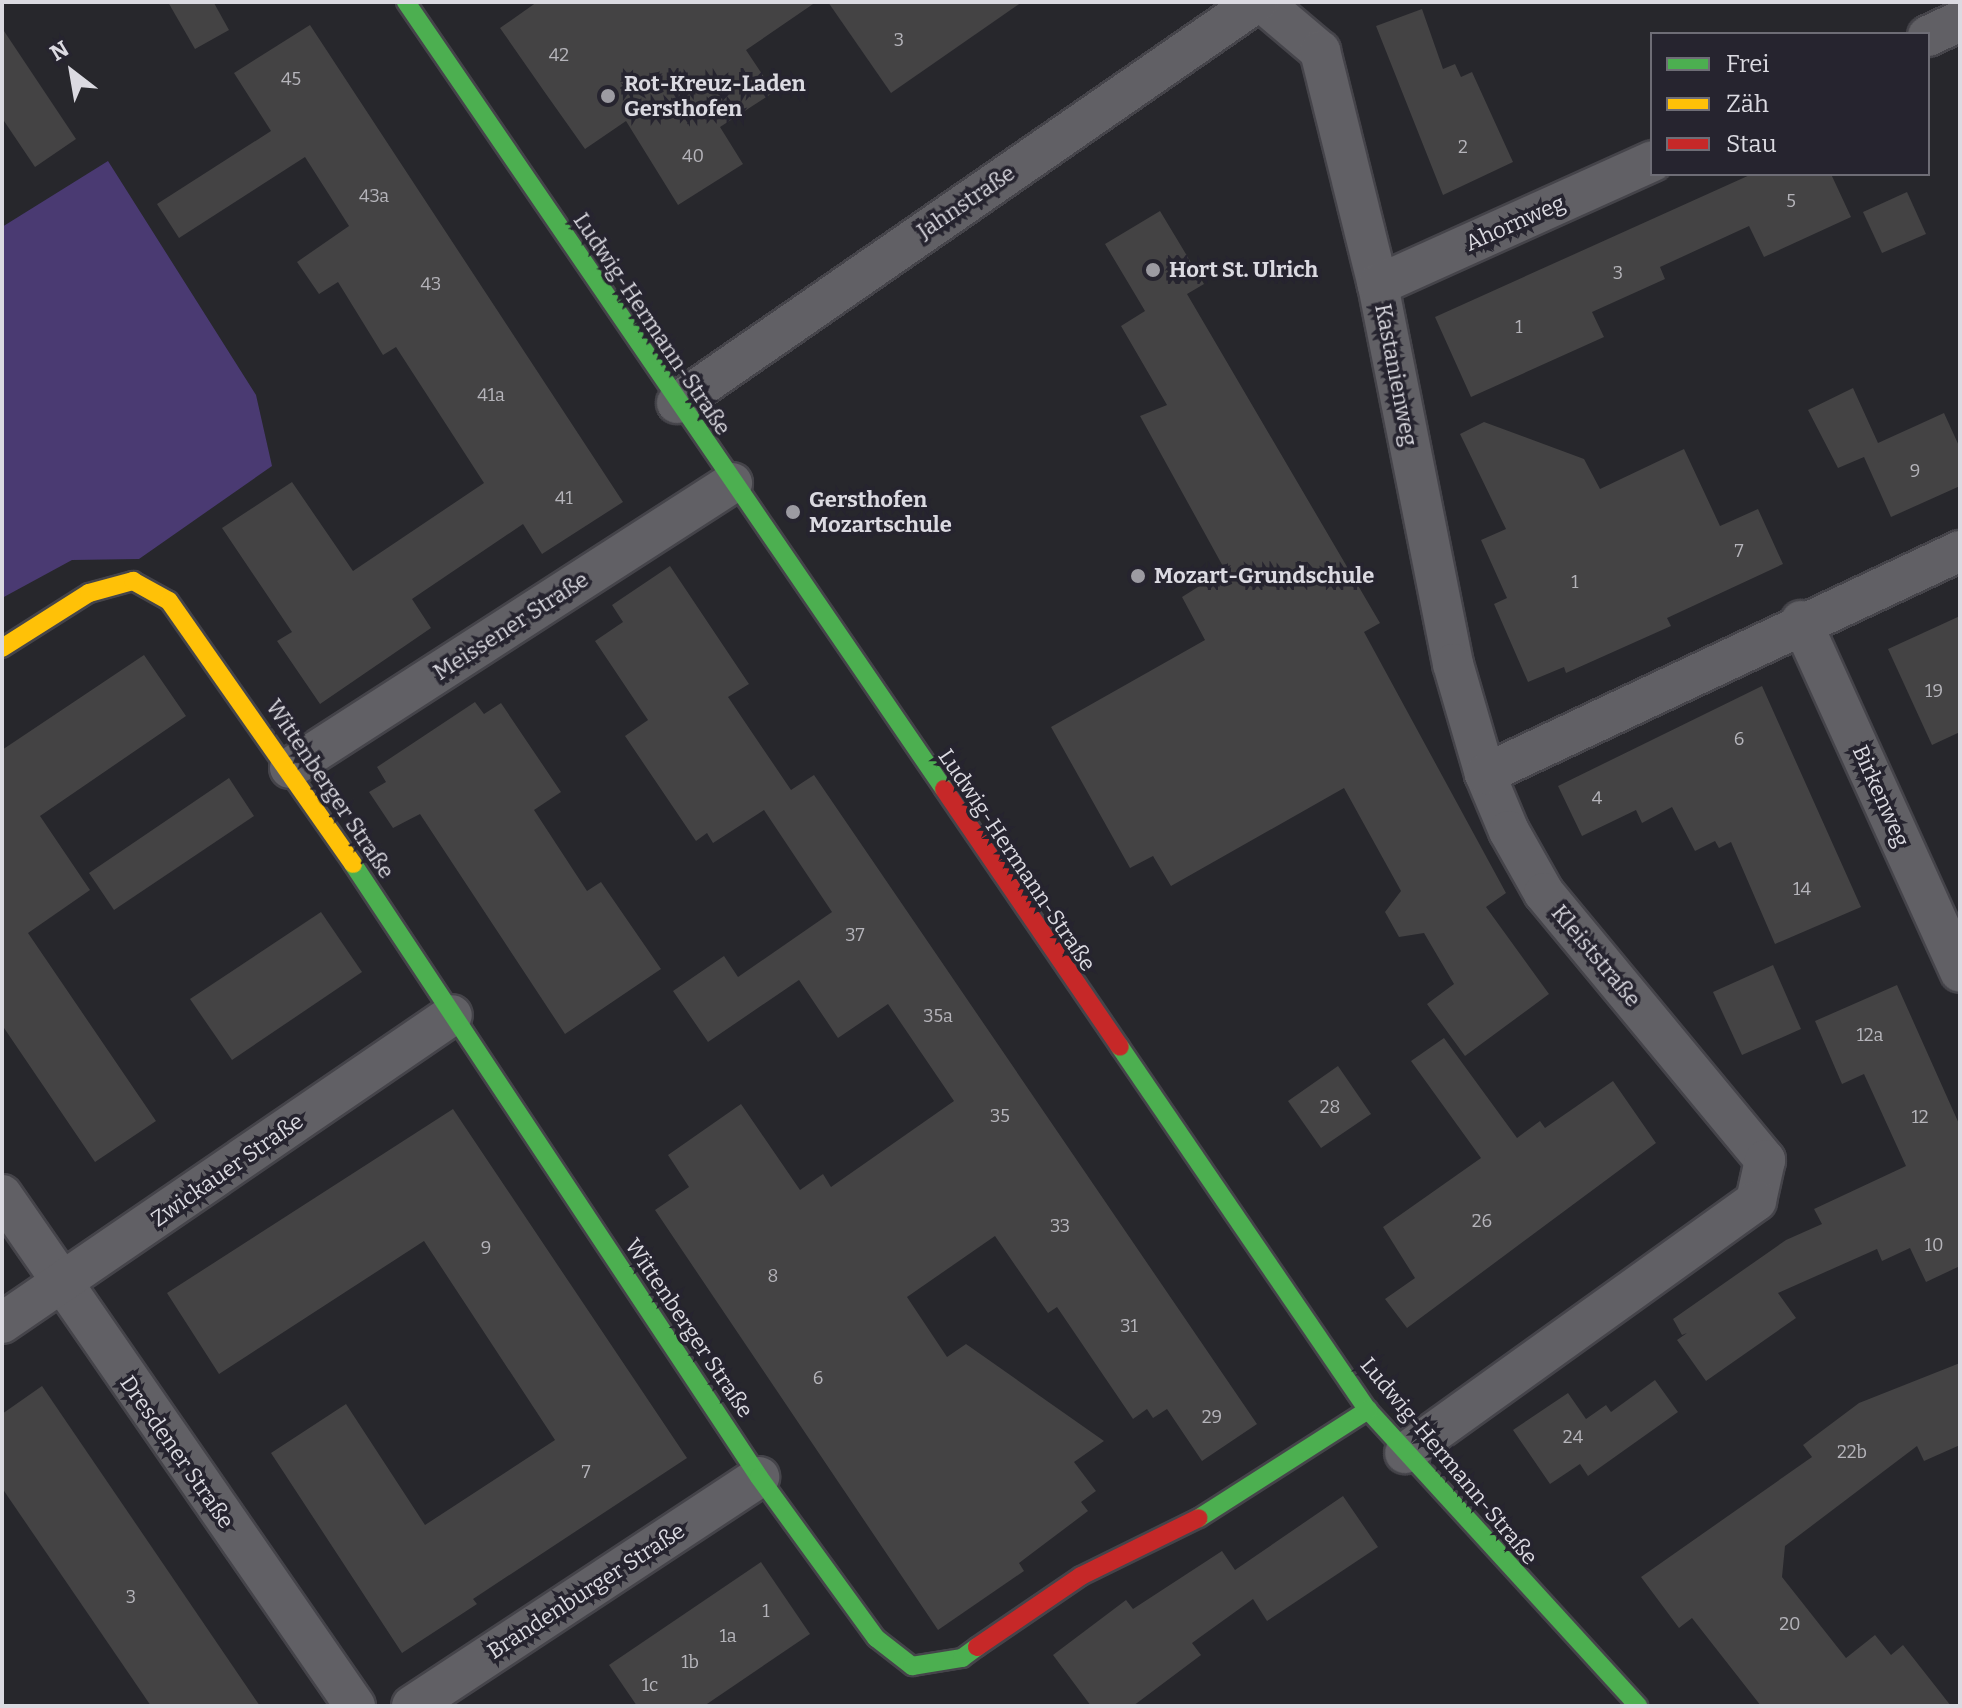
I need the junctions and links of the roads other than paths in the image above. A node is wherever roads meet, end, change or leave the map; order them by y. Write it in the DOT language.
graph roads {
  1 [pos="406,2"];
  2 [pos="1259,2"];
  3 [pos="1960,21"];
  4 [pos="1930,35"];
  5 [pos="1650,162"];
  6 [pos="1378,285"];
  7 [pos="677,403"];
  8 [pos="732,483"];
  9 [pos="1960,551"];
  10 [pos="1801,621"];
  11 [pos="2,648"];
  12 [pos="290,768"];
  13 [pos="1485,774"];
  14 [pos="1960,972"];
  15 [pos="452,1015"];
  16 [pos="2,1195"];
  17 [pos="60,1285"];
  18 [pos="2,1323"];
  19 [pos="1368,1410"];
  20 [pos="1405,1453"];
  21 [pos="759,1477"];
  22 [pos="355,1706"];
  23 [pos="412,1706"];
  24 [pos="1638,1706"];
  1 -- 7 [label="street, Ludwig-Hermann-Straße"];
  2 -- 6 [label="street, Kastanienweg"];
  2 -- 7 [label="street, Jahnstraße"];
  3 -- 4 [label="street"];
  5 -- 6 [label="street, Ahornweg"];
  6 -- 13 [label="street, Kastanienweg"];
  7 -- 8 [label="street, Ludwig-Hermann-Straße"];
  8 -- 12 [label="street, Meissener Straße"];
  8 -- 19 [label="street, Ludwig-Hermann-Straße"];
  9 -- 10 [label="street"];
  10 -- 13 [label="street"];
  10 -- 14 [label="street, Birkenweg"];
  11 -- 12 [label="street, Wittenberger Straße"];
  12 -- 15 [label="street, Wittenberger Straße"];
  13 -- 20 [label="street, Kleiststraße"];
  15 -- 17 [label="street, Zwickauer Straße"];
  15 -- 21 [label="street, Wittenberger Straße"];
  16 -- 17 [label="street, Dresdener Straße"];
  17 -- 18 [label="street, Zwickauer Straße"];
  17 -- 22 [label="street, Dresdener Straße"];
  19 -- 20 [label="street, Ludwig-Hermann-Straße"];
  19 -- 21 [label="street, Wittenberger Straße"];
  20 -- 24 [label="street, Ludwig-Hermann-Straße"];
  21 -- 23 [label="street, Brandenburger Straße"];
}
